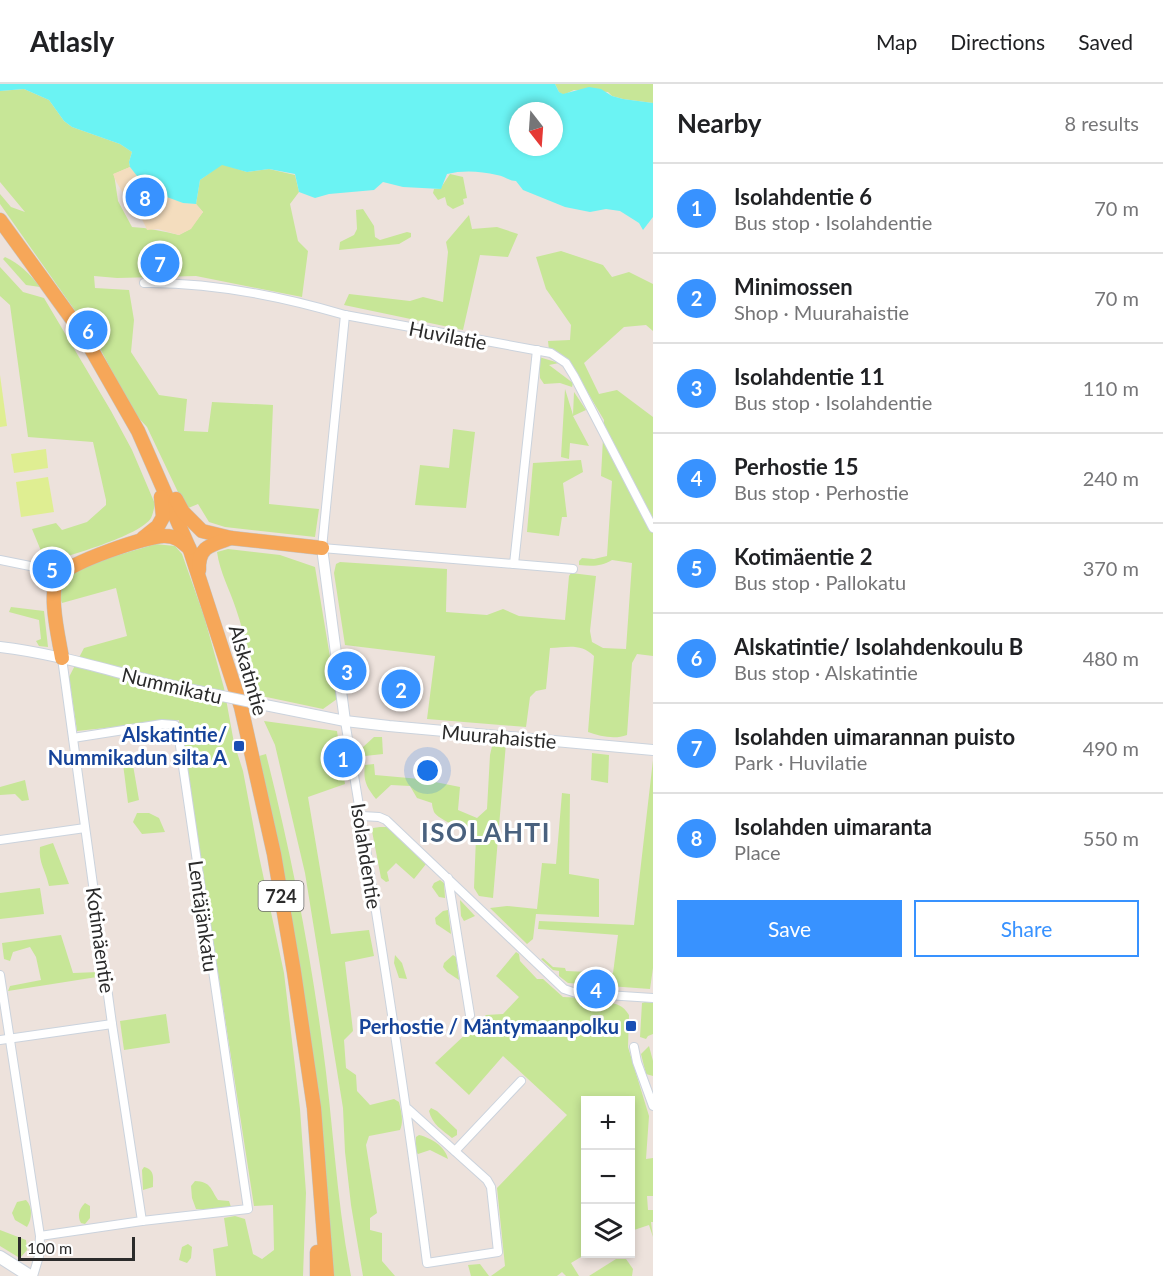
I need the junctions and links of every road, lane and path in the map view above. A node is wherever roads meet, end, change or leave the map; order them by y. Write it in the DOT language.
graph roads {
  1 [pos="3,226"];
  2 [pos="144,283"];
  3 [pos="345,315"];
  4 [pos="537,350"];
  5 [pos="122,407"];
  6 [pos="138,431"];
  7 [pos="653,528"];
  8 [pos="231,538"];
  9 [pos="137,542"];
  10 [pos="322,548"];
  11 [pos="190,550"];
  12 [pos="0,560"];
  13 [pos="514,564"];
  14 [pos="35,567"];
  15 [pos="573,569"];
  16 [pos="199,575"];
  17 [pos="0,647"];
  18 [pos="62,658"];
  19 [pos="345,721"];
  20 [pos="73,738"];
  21 [pos="653,750"];
  22 [pos="362,816"];
  23 [pos="85,828"];
  24 [pos="0,840"];
  25 [pos="448,878"];
  26 [pos="0,975"];
  27 [pos="653,998"];
  28 [pos="470,1015"];
  29 [pos="112,1024"];
  30 [pos="10,1038"];
  31 [pos="0,1040"];
  32 [pos="634,1047"];
  33 [pos="521,1081"];
  34 [pos="653,1106"];
  35 [pos="408,1109"];
  36 [pos="455,1151"];
  37 [pos="317,1166"];
  38 [pos="142,1221"];
  39 [pos="40,1236"];
  40 [pos="0,1257"];
  41 [pos="31,1276"];
  42 [pos="317,1276"];
  43 [pos="327,1276"];
  1 -- 5 [label="main road, Alskatintie / 724"];
  2 -- 3 [label="street, Huvilatie"];
  3 -- 4 [label="street, Huvilatie"];
  3 -- 10 [label="street, Isolahdentie"];
  4 -- 7 [label="street, Huvilatie"];
  4 -- 13 [label="street"];
  5 -- 6 [label="main road, Alskatintie / 724"];
  5 -- 9 [label="main road"];
  6 -- 8 [label="main road"];
  6 -- 11 [label="main road, Alskatintie / 724"];
  8 -- 10 [label="main road"];
  8 -- 16 [label="main road"];
  9 -- 11 [label="main road"];
  9 -- 18 [label="main road"];
  10 -- 13 [label="street"];
  10 -- 19 [label="street, Isolahdentie"];
  11 -- 16 [label="main road, Alskatintie / 724"];
  12 -- 14 [label="street"];
  13 -- 15 [label="street"];
  16 -- 37 [label="main road, Alskatintie / 724"];
  17 -- 18 [label="street, Nummikatu"];
  18 -- 19 [label="street, Nummikatu, bridge"];
  18 -- 20 [label="street, Kotimäentie"];
  19 -- 21 [label="street, Muurahaistie"];
  19 -- 22 [label="street, Isolahdentie"];
  20 -- 23 [label="street, Kotimäentie"];
  20 -- 38 [label="street, Lentäjänkatu"];
  22 -- 25 [label="street"];
  22 -- 35 [label="street, Isolahdentie"];
  23 -- 24 [label="street"];
  23 -- 29 [label="street, Kotimäentie"];
  25 -- 27 [label="street"];
  25 -- 28 [label="street"];
  26 -- 30 [label="street"];
  29 -- 30 [label="street"];
  29 -- 38 [label="street, Kotimäentie"];
  30 -- 31 [label="street"];
  30 -- 39 [label="street"];
  32 -- 34 [label="street"];
  33 -- 36 [label="street"];
  35 -- 36 [label="street, Isolahdentie"];
  35 -- 36 [label="street, Isolahdentie"];
  37 -- 42 [label="main road, Alskatintie / 724"];
  37 -- 43 [label="main road, Alskatintie / 724"];
  38 -- 39 [label="street"];
  39 -- 41 [label="street"];
  40 -- 41 [label="main road"];
}
